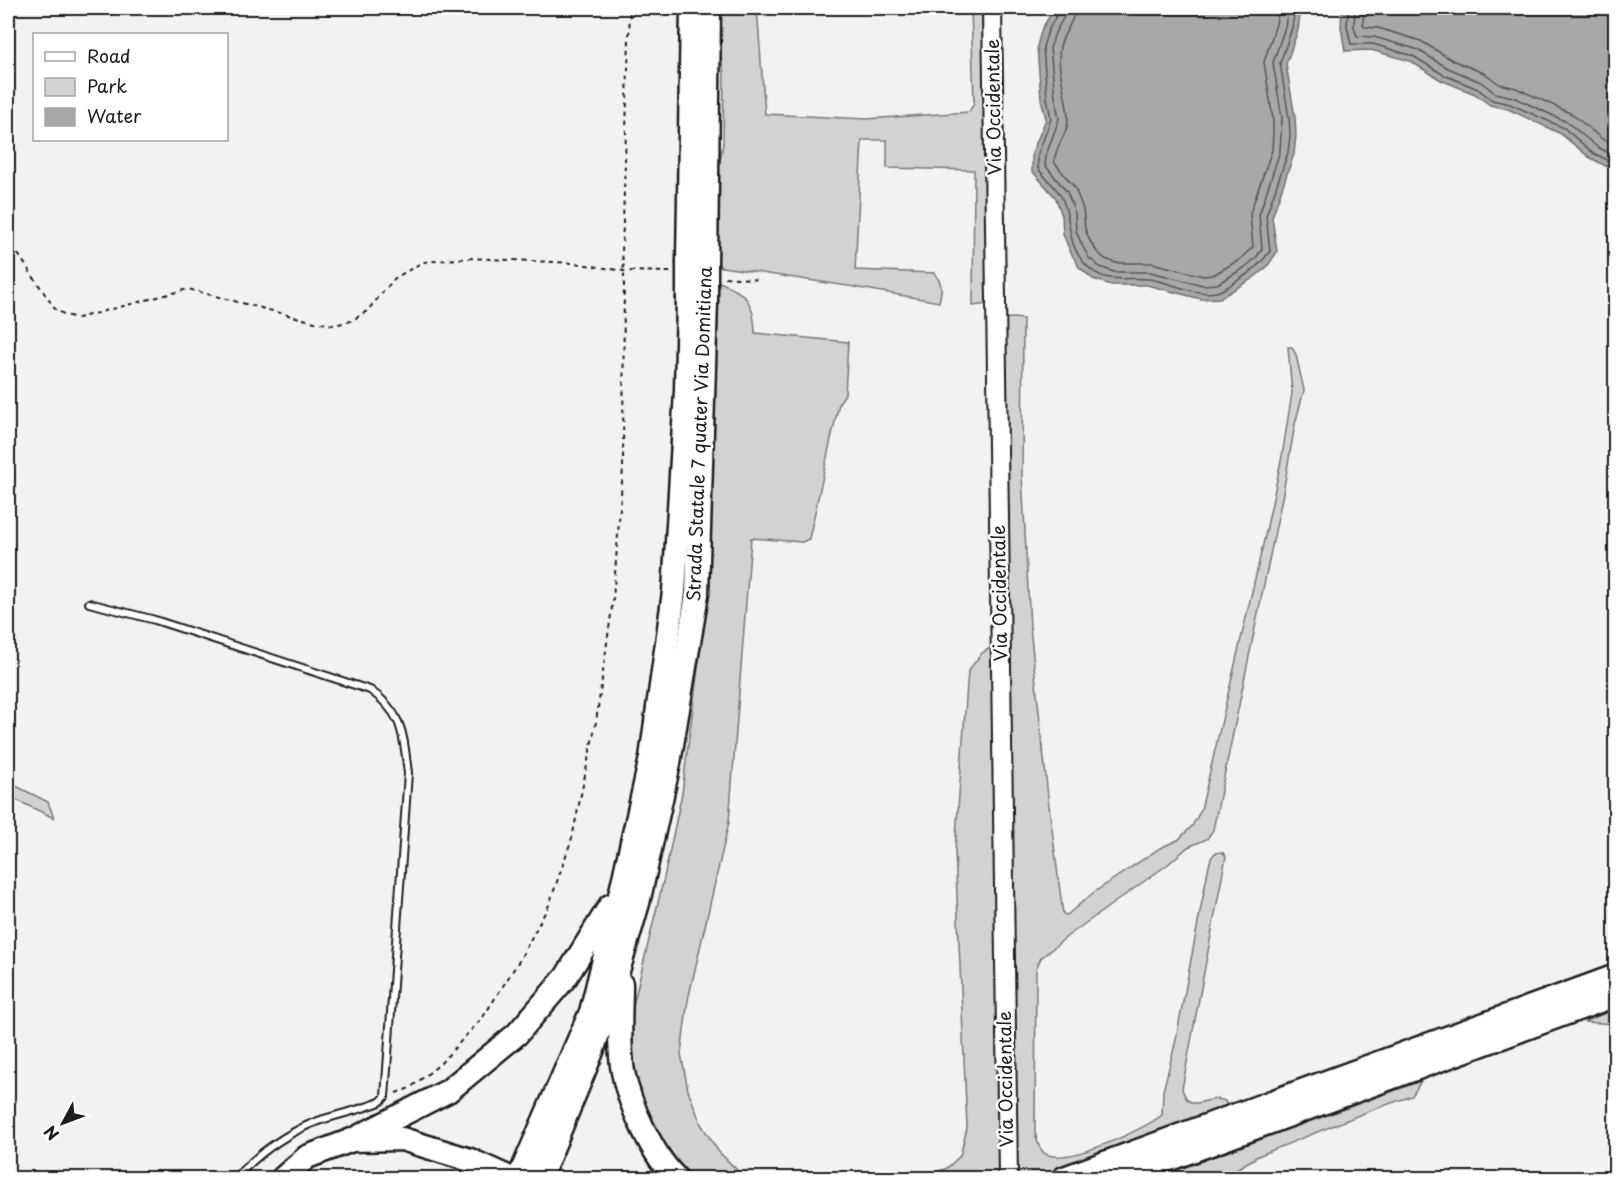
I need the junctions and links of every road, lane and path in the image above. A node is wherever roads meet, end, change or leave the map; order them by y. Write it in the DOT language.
graph roads {
  1 [pos="630,8"];
  2 [pos="692,8"];
  3 [pos="710,8"];
  4 [pos="993,8"];
  5 [pos="8,239"];
  6 [pos="697,262"];
  7 [pos="624,272"];
  8 [pos="697,300"];
  9 [pos="89,603"];
  10 [pos="622,887"];
  11 [pos="622,958"];
  12 [pos="1616,975"];
  13 [pos="1616,995"];
  14 [pos="385,1097"];
  15 [pos="352,1140"];
  16 [pos="538,1166"];
  17 [pos="236,1179"];
  18 [pos="283,1179"];
  19 [pos="510,1179"];
  20 [pos="519,1179"];
  21 [pos="676,1179"];
  22 [pos="1008,1179"];
  23 [pos="1064,1179"];
  24 [pos="1118,1179"];
  1 -- 7 [label="path"];
  2 -- 6 [label="highway, Strada Statale 7 quater Via Domitiana"];
  3 -- 6 [label="highway, Strada Statale 7 quater Via Domitiana"];
  4 -- 22 [label="street, Via Occidentale"];
  5 -- 7 [label="path"];
  6 -- 8 [label="highway, Strada Statale 7 quater Via Domitiana, bridge"];
  7 -- 14 [label="path"];
  8 -- 10 [label="highway, Strada Statale 7 quater Via Domitiana"];
  8 -- 11 [label="highway, Strada Statale 7 quater Via Domitiana"];
  9 -- 14 [label="lane"];
  10 -- 15 [label="highway"];
  10 -- 16 [label="highway, Strada Statale 7 quater Via Domitiana"];
  11 -- 16 [label="highway, Strada Statale 7 quater Via Domitiana"];
  11 -- 21 [label="highway"];
  12 -- 23 [label="highway"];
  13 -- 24 [label="highway"];
  14 -- 17 [label="lane"];
  15 -- 18 [label="highway"];
  15 -- 19 [label="highway"];
  16 -- 20 [label="highway"];
}
